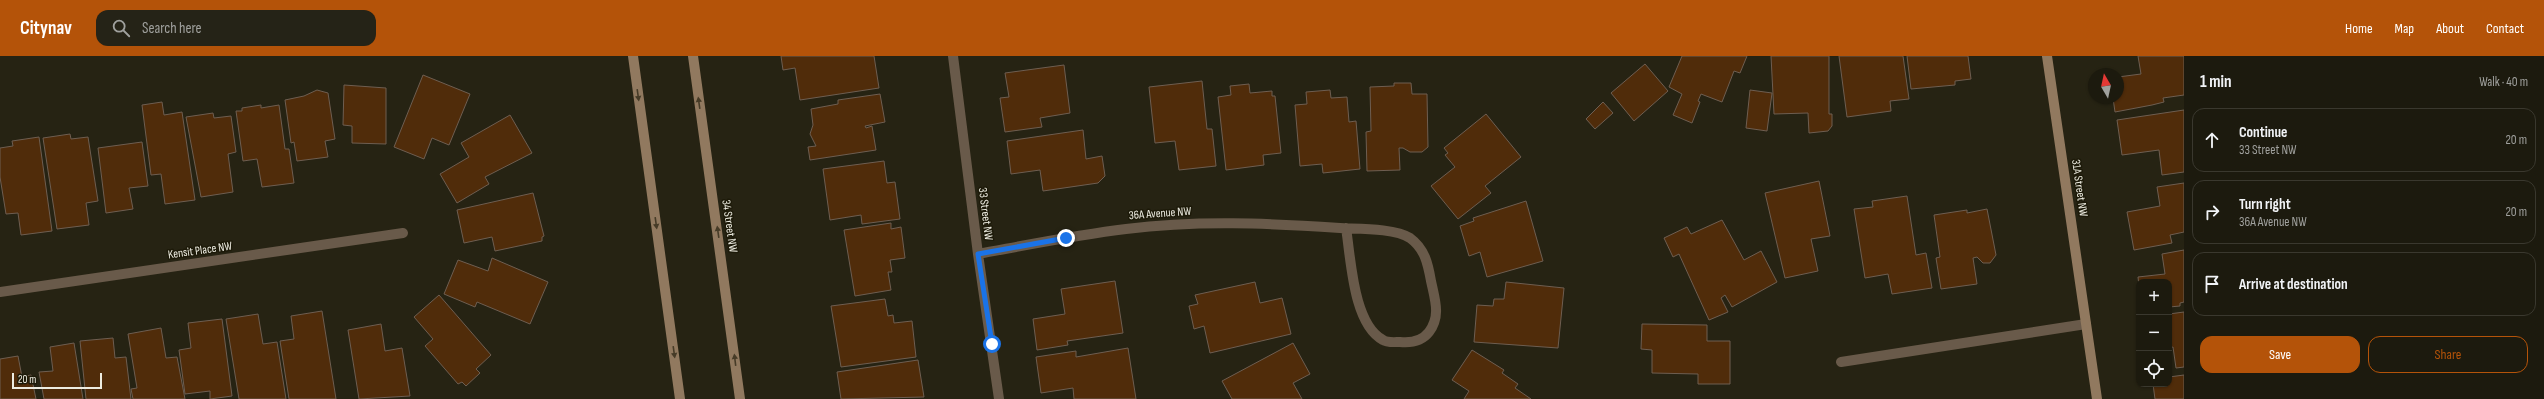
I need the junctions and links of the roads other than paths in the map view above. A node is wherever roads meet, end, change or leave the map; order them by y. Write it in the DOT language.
graph roads {
  1 [pos="633,56"];
  2 [pos="693,56"];
  3 [pos="953,56"];
  4 [pos="2047,56"];
  5 [pos="1346,228"];
  6 [pos="403,233"];
  7 [pos="978,254"];
  8 [pos="0,292"];
  9 [pos="2086,324"];
  10 [pos="1841,362"];
  11 [pos="680,399"];
  12 [pos="740,399"];
  13 [pos="999,399"];
  14 [pos="2097,399"];
  1 -- 11 [label="main road, one-way"];
  12 -- 2 [label="main road, 34 Street NW, one-way"];
  3 -- 7 [label="street, 33 Street NW"];
  4 -- 9 [label="main road, 31A Street NW"];
  5 -- 5 [label="street, 36A Avenue NW"];
  5 -- 7 [label="street, 36A Avenue NW"];
  6 -- 8 [label="street, Kensit Place NW"];
  7 -- 13 [label="street, 33 Street NW"];
  9 -- 10 [label="street"];
  9 -- 14 [label="main road, 31A Street NW"];
}
